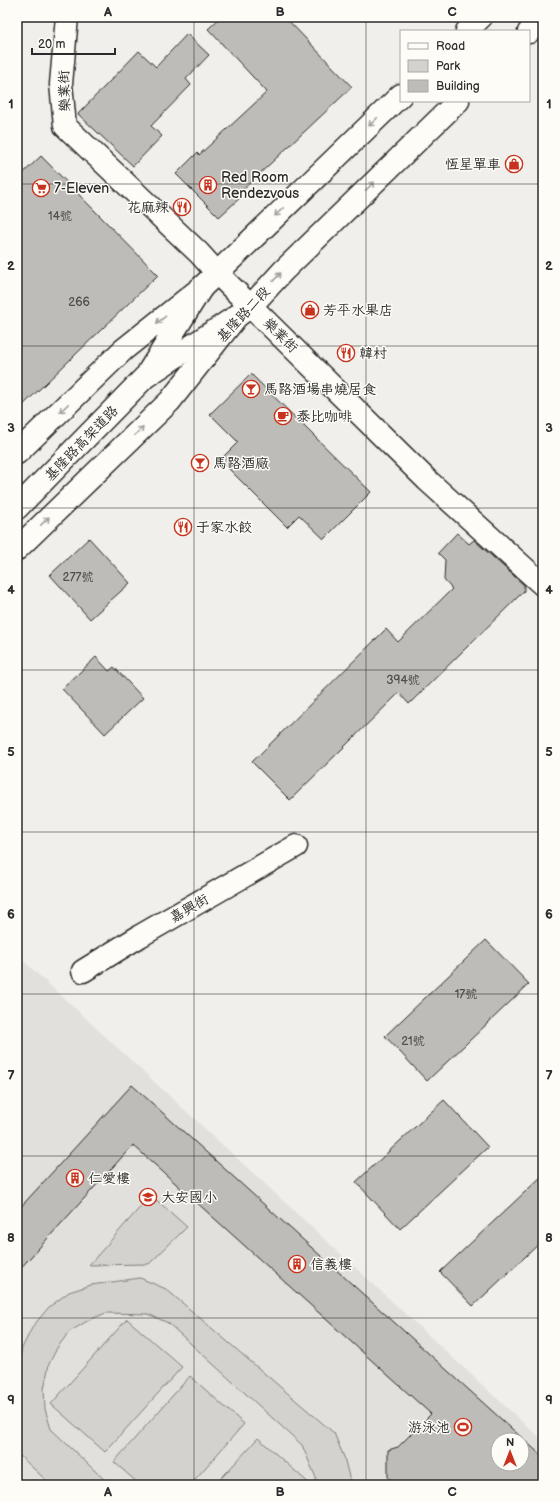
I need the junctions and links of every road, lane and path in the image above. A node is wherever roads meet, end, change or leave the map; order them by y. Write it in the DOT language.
graph roads {
  1 [pos="67,17"];
  2 [pos="482,17"];
  3 [pos="543,18"];
  4 [pos="468,30"];
  5 [pos="530,31"];
  6 [pos="400,95"];
  7 [pos="457,102"];
  8 [pos="210,280"];
  9 [pos="244,311"];
  10 [pos="145,377"];
  11 [pos="17,453"];
  12 [pos="17,508"];
  13 [pos="17,549"];
  14 [pos="543,585"];
  15 [pos="296,846"];
  16 [pos="83,971"];
  1 -- 8 [label="main road, 樂業街"];
  2 -- 4 [label="main road"];
  3 -- 5 [label="main road"];
  6 -- 8 [label="main road, one-way"];
  9 -- 7 [label="main road, 基隆路二段, one-way"];
  8 -- 9 [label="main road, 樂業街"];
  8 -- 10 [label="main road, 基隆路高架道路"];
  8 -- 11 [label="main road, one-way"];
  9 -- 10 [label="main road, 基隆路高架道路"];
  13 -- 9 [label="main road, 基隆路二段, one-way"];
  9 -- 14 [label="main road, 樂業街"];
  10 -- 12 [label="main road, 基隆路高架道路"];
  15 -- 16 [label="main road, 嘉興街"];
}
